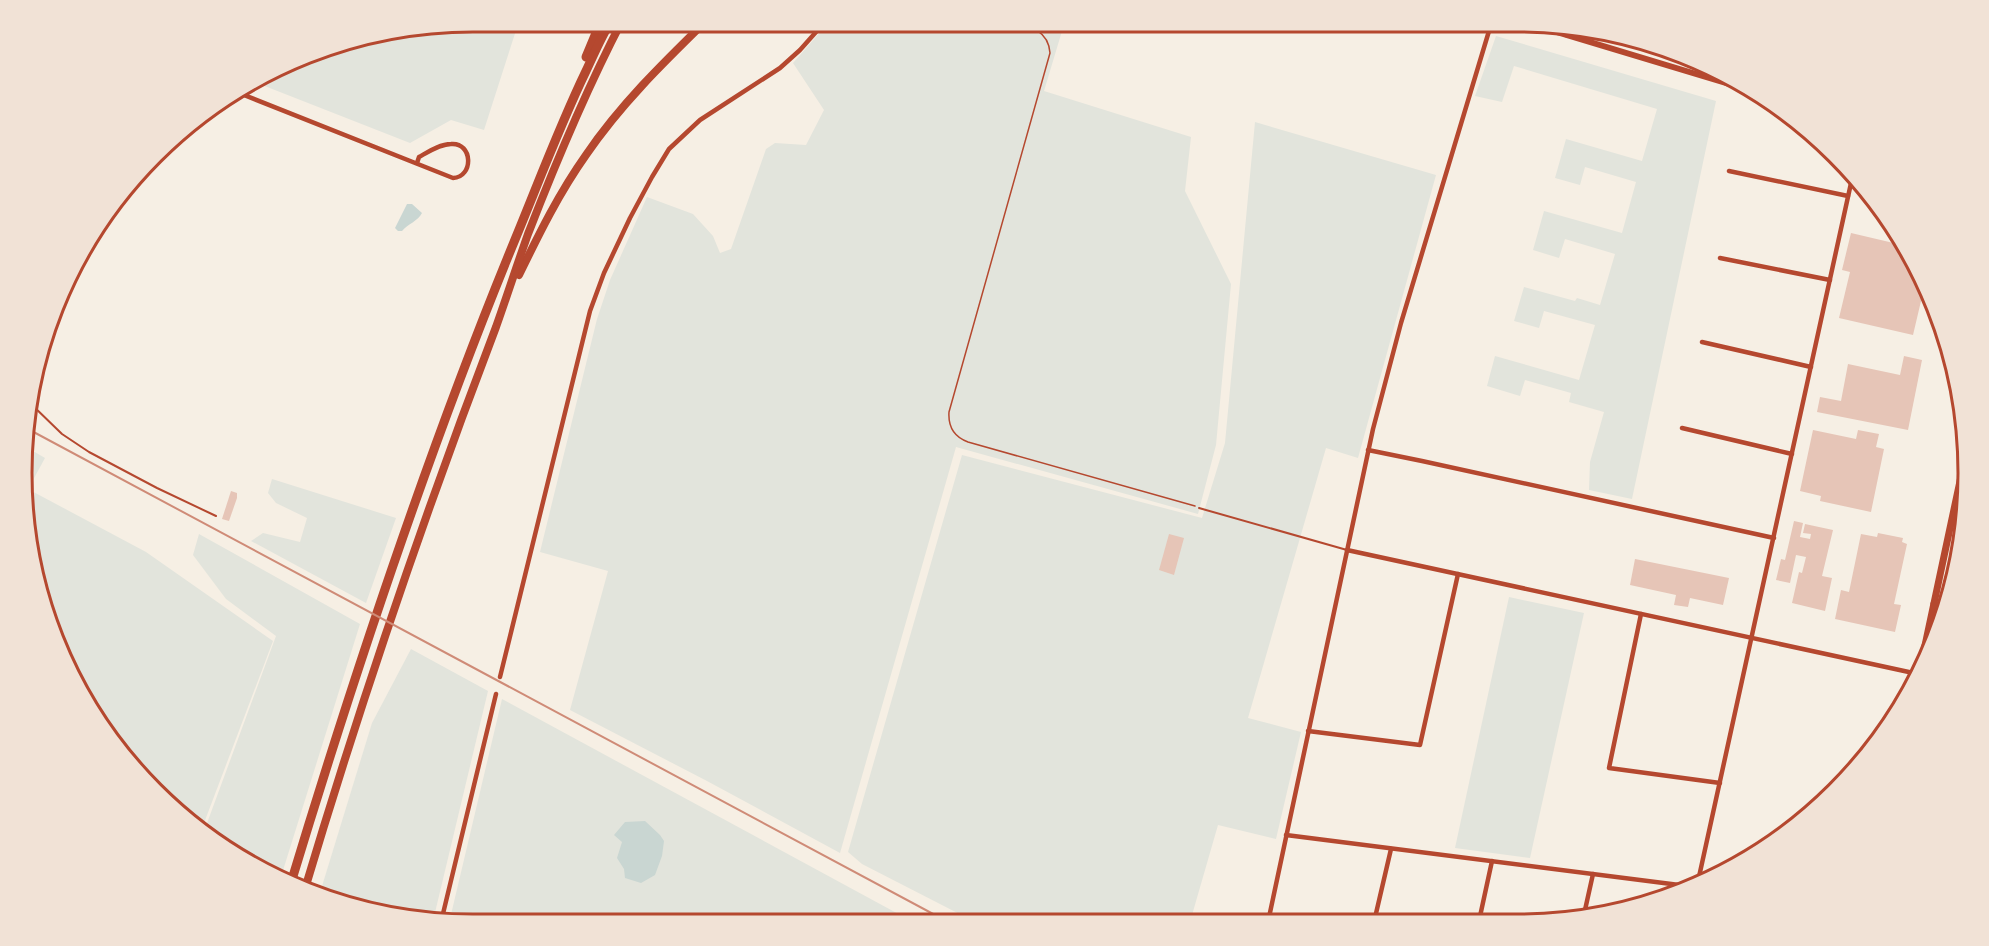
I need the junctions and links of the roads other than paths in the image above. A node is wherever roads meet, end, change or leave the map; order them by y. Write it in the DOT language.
graph roads {
  1 [pos="597,32"];
  2 [pos="606,32"];
  3 [pos="616,32"];
  4 [pos="695,32"];
  5 [pos="816,32"];
  6 [pos="1489,32"];
  7 [pos="1562,34"];
  8 [pos="1566,35"];
  9 [pos="1718,81"];
  10 [pos="245,95"];
  11 [pos="563,118"];
  12 [pos="417,164"];
  13 [pos="1729,171"];
  14 [pos="1850,185"];
  15 [pos="1848,196"];
  16 [pos="1720,258"];
  17 [pos="1830,280"];
  18 [pos="501,314"];
  19 [pos="1702,342"];
  20 [pos="1811,367"];
  21 [pos="36,409"];
  22 [pos="1682,428"];
  23 [pos="1368,450"];
  24 [pos="1792,454"];
  25 [pos="1957,494"];
  26 [pos="1199,508"];
  27 [pos="216,516"];
  28 [pos="1774,538"];
  29 [pos="1347,550"];
  30 [pos="1458,574"];
  31 [pos="1934,604"];
  32 [pos="1936,609"];
  33 [pos="1641,614"];
  34 [pos="1928,630"];
  35 [pos="1752,638"];
  36 [pos="1910,672"];
  37 [pos="500,677"];
  38 [pos="496,694"];
  39 [pos="1308,731"];
  40 [pos="1719,783"];
  41 [pos="1286,835"];
  42 [pos="1391,849"];
  43 [pos="1492,861"];
  44 [pos="1593,874"];
  45 [pos="1699,875"];
  46 [pos="294,876"];
  47 [pos="307,882"];
  48 [pos="1676,884"];
  49 [pos="1585,909"];
  50 [pos="443,914"];
  51 [pos="1270,914"];
  52 [pos="1376,914"];
  53 [pos="1481,914"];
  1 -- 11 [label="highway"];
  2 -- 11 [label="highway"];
  3 -- 18 [label="highway"];
  4 -- 18 [label="highway"];
  5 -- 37 [label="street"];
  6 -- 23 [label="street"];
  7 -- 8 [label="street"];
  8 -- 9 [label="street"];
  10 -- 12 [label="street"];
  11 -- 46 [label="highway"];
  12 -- 12 [label="street"];
  13 -- 15 [label="street"];
  14 -- 15 [label="street"];
  15 -- 17 [label="street"];
  16 -- 17 [label="street"];
  17 -- 20 [label="street"];
  18 -- 47 [label="highway"];
  19 -- 20 [label="street"];
  20 -- 24 [label="street"];
  21 -- 27 [label="lane"];
  22 -- 24 [label="street"];
  23 -- 28 [label="street"];
  23 -- 29 [label="street"];
  24 -- 28 [label="street"];
  25 -- 31 [label="main road"];
  26 -- 29 [label="lane"];
  28 -- 35 [label="street"];
  29 -- 30 [label="street"];
  29 -- 39 [label="street"];
  30 -- 33 [label="street"];
  30 -- 39 [label="street"];
  31 -- 32 [label="main road"];
  31 -- 34 [label="main road"];
  33 -- 35 [label="street"];
  33 -- 40 [label="street"];
  35 -- 36 [label="street"];
  35 -- 40 [label="street"];
  38 -- 50 [label="street"];
  39 -- 41 [label="street"];
  40 -- 45 [label="street"];
  41 -- 42 [label="street"];
  41 -- 51 [label="street"];
  42 -- 43 [label="street"];
  42 -- 52 [label="street"];
  43 -- 44 [label="street"];
  43 -- 53 [label="street"];
  44 -- 48 [label="street"];
  44 -- 49 [label="street"];
}
